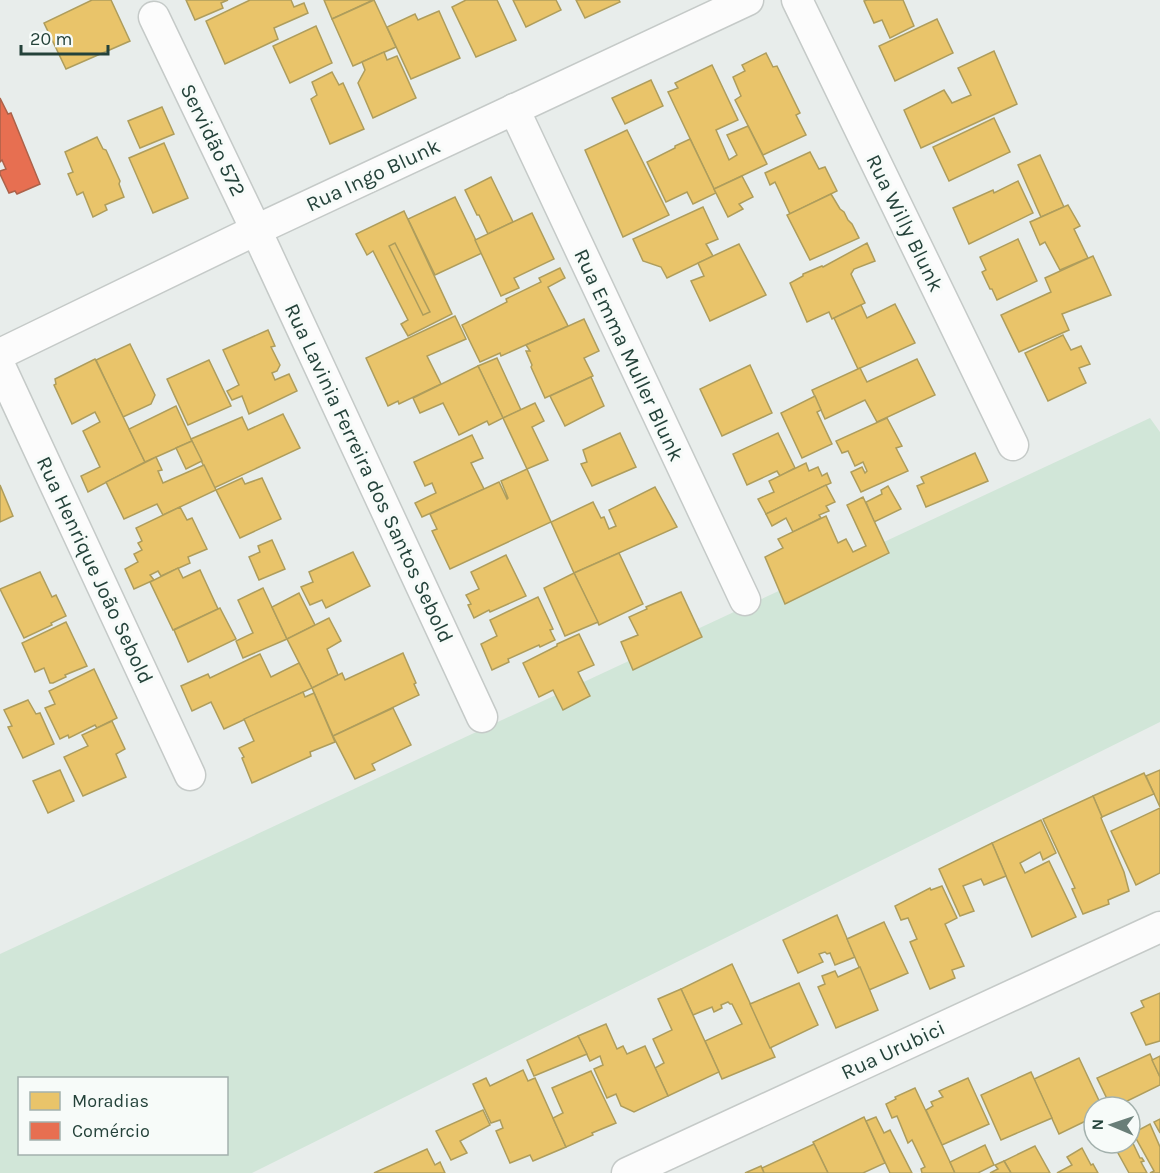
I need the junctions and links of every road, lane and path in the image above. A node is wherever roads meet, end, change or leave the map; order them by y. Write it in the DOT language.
graph roads {
  1 [pos="748,0"];
  2 [pos="797,0"];
  3 [pos="154,17"];
  4 [pos="514,109"];
  5 [pos="256,230"];
  6 [pos="0,354"];
  7 [pos="0,366"];
  8 [pos="1013,445"];
  9 [pos="745,600"];
  10 [pos="482,717"];
  11 [pos="190,774"];
  12 [pos="1160,927"];
  13 [pos="627,1173"];
  1 -- 4 [label="street, Rua Ingo Blunk"];
  2 -- 8 [label="street, Rua Willy Blunk"];
  3 -- 5 [label="street, Servidão 572"];
  4 -- 5 [label="street, Rua Ingo Blunk"];
  4 -- 9 [label="street, Rua Emma Muller Blunk"];
  5 -- 6 [label="street, Rua Ingo Blunk"];
  5 -- 10 [label="street, Rua Lavinia Ferreira dos Santos Sebold"];
  7 -- 11 [label="street, Rua Henrique João Sebold"];
  12 -- 13 [label="street, Rua Urubici"];
}
